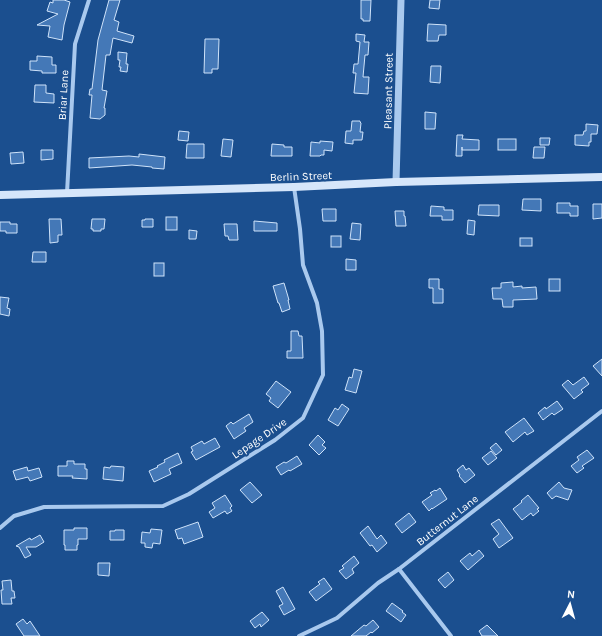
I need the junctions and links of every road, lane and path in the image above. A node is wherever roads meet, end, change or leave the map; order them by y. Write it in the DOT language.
graph roads {
  1 [pos="89,0"];
  2 [pos="401,0"];
  3 [pos="602,177"];
  4 [pos="396,182"];
  5 [pos="294,187"];
  6 [pos="67,193"];
  7 [pos="0,195"];
  8 [pos="602,411"];
  9 [pos="0,528"];
  10 [pos="399,569"];
  11 [pos="299,636"];
  12 [pos="450,636"];
  1 -- 6 [label="street, Briar Lane"];
  2 -- 4 [label="street, Pleasant Street"];
  3 -- 4 [label="main road, Berlin Street"];
  4 -- 5 [label="main road, Berlin Street"];
  5 -- 6 [label="main road, Berlin Street"];
  5 -- 9 [label="street, Lepage Drive"];
  6 -- 7 [label="main road, Berlin Street"];
  8 -- 10 [label="street, Butternut Lane"];
  10 -- 11 [label="street, Butternut Lane"];
  10 -- 12 [label="street"];
}
